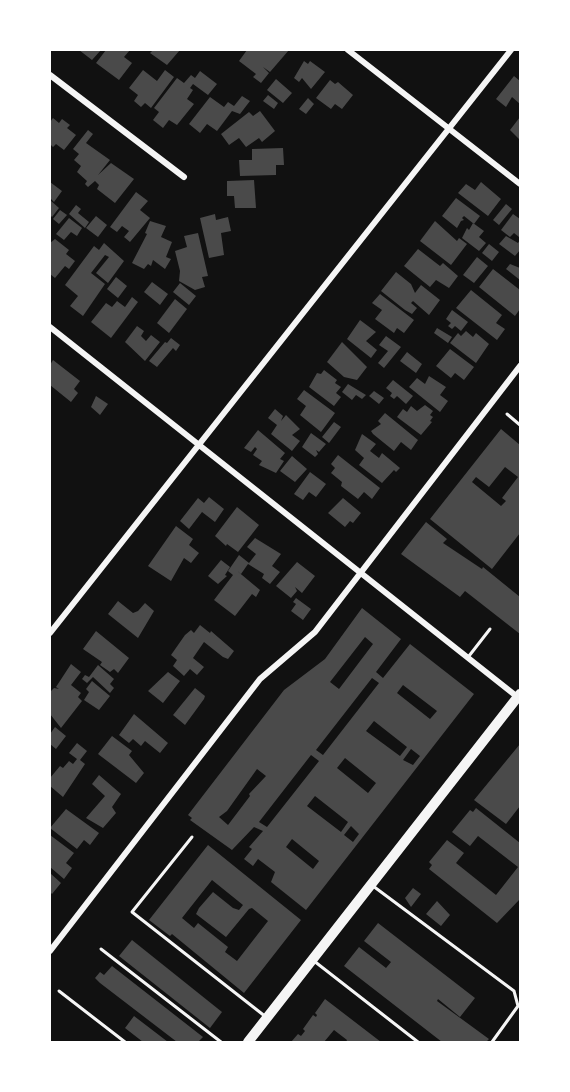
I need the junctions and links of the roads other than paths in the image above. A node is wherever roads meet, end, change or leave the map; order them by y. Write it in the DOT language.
graph roads {
  1 [pos="348,50"];
  2 [pos="512,50"];
  3 [pos="50,75"];
  4 [pos="450,129"];
  5 [pos="184,177"];
  6 [pos="520,184"];
  7 [pos="50,327"];
  8 [pos="520,366"];
  9 [pos="507,414"];
  10 [pos="520,425"];
  11 [pos="197,446"];
  12 [pos="359,573"];
  13 [pos="490,629"];
  14 [pos="50,633"];
  15 [pos="468,658"];
  16 [pos="520,697"];
  17 [pos="192,837"];
  18 [pos="371,885"];
  19 [pos="101,949"];
  20 [pos="50,951"];
  21 [pos="312,960"];
  22 [pos="59,991"];
  23 [pos="267,1018"];
  24 [pos="125,1042"];
  25 [pos="221,1042"];
  26 [pos="248,1042"];
  27 [pos="418,1042"];
  28 [pos="492,1042"];
  1 -- 4 [label="street"];
  2 -- 4 [label="street"];
  3 -- 5 [label="street"];
  4 -- 6 [label="street"];
  4 -- 11 [label="street"];
  7 -- 11 [label="street"];
  8 -- 12 [label="street"];
  9 -- 10 [label="lane"];
  11 -- 12 [label="street"];
  11 -- 14 [label="street"];
  12 -- 15 [label="street"];
  12 -- 20 [label="street"];
  13 -- 15 [label="lane"];
  15 -- 16 [label="street"];
  16 -- 18 [label="main road"];
  17 -- 23 [label="lane"];
  18 -- 21 [label="main road"];
  18 -- 28 [label="lane"];
  19 -- 25 [label="lane"];
  21 -- 23 [label="main road"];
  21 -- 27 [label="lane"];
  22 -- 24 [label="lane"];
  23 -- 26 [label="main road"];
}
